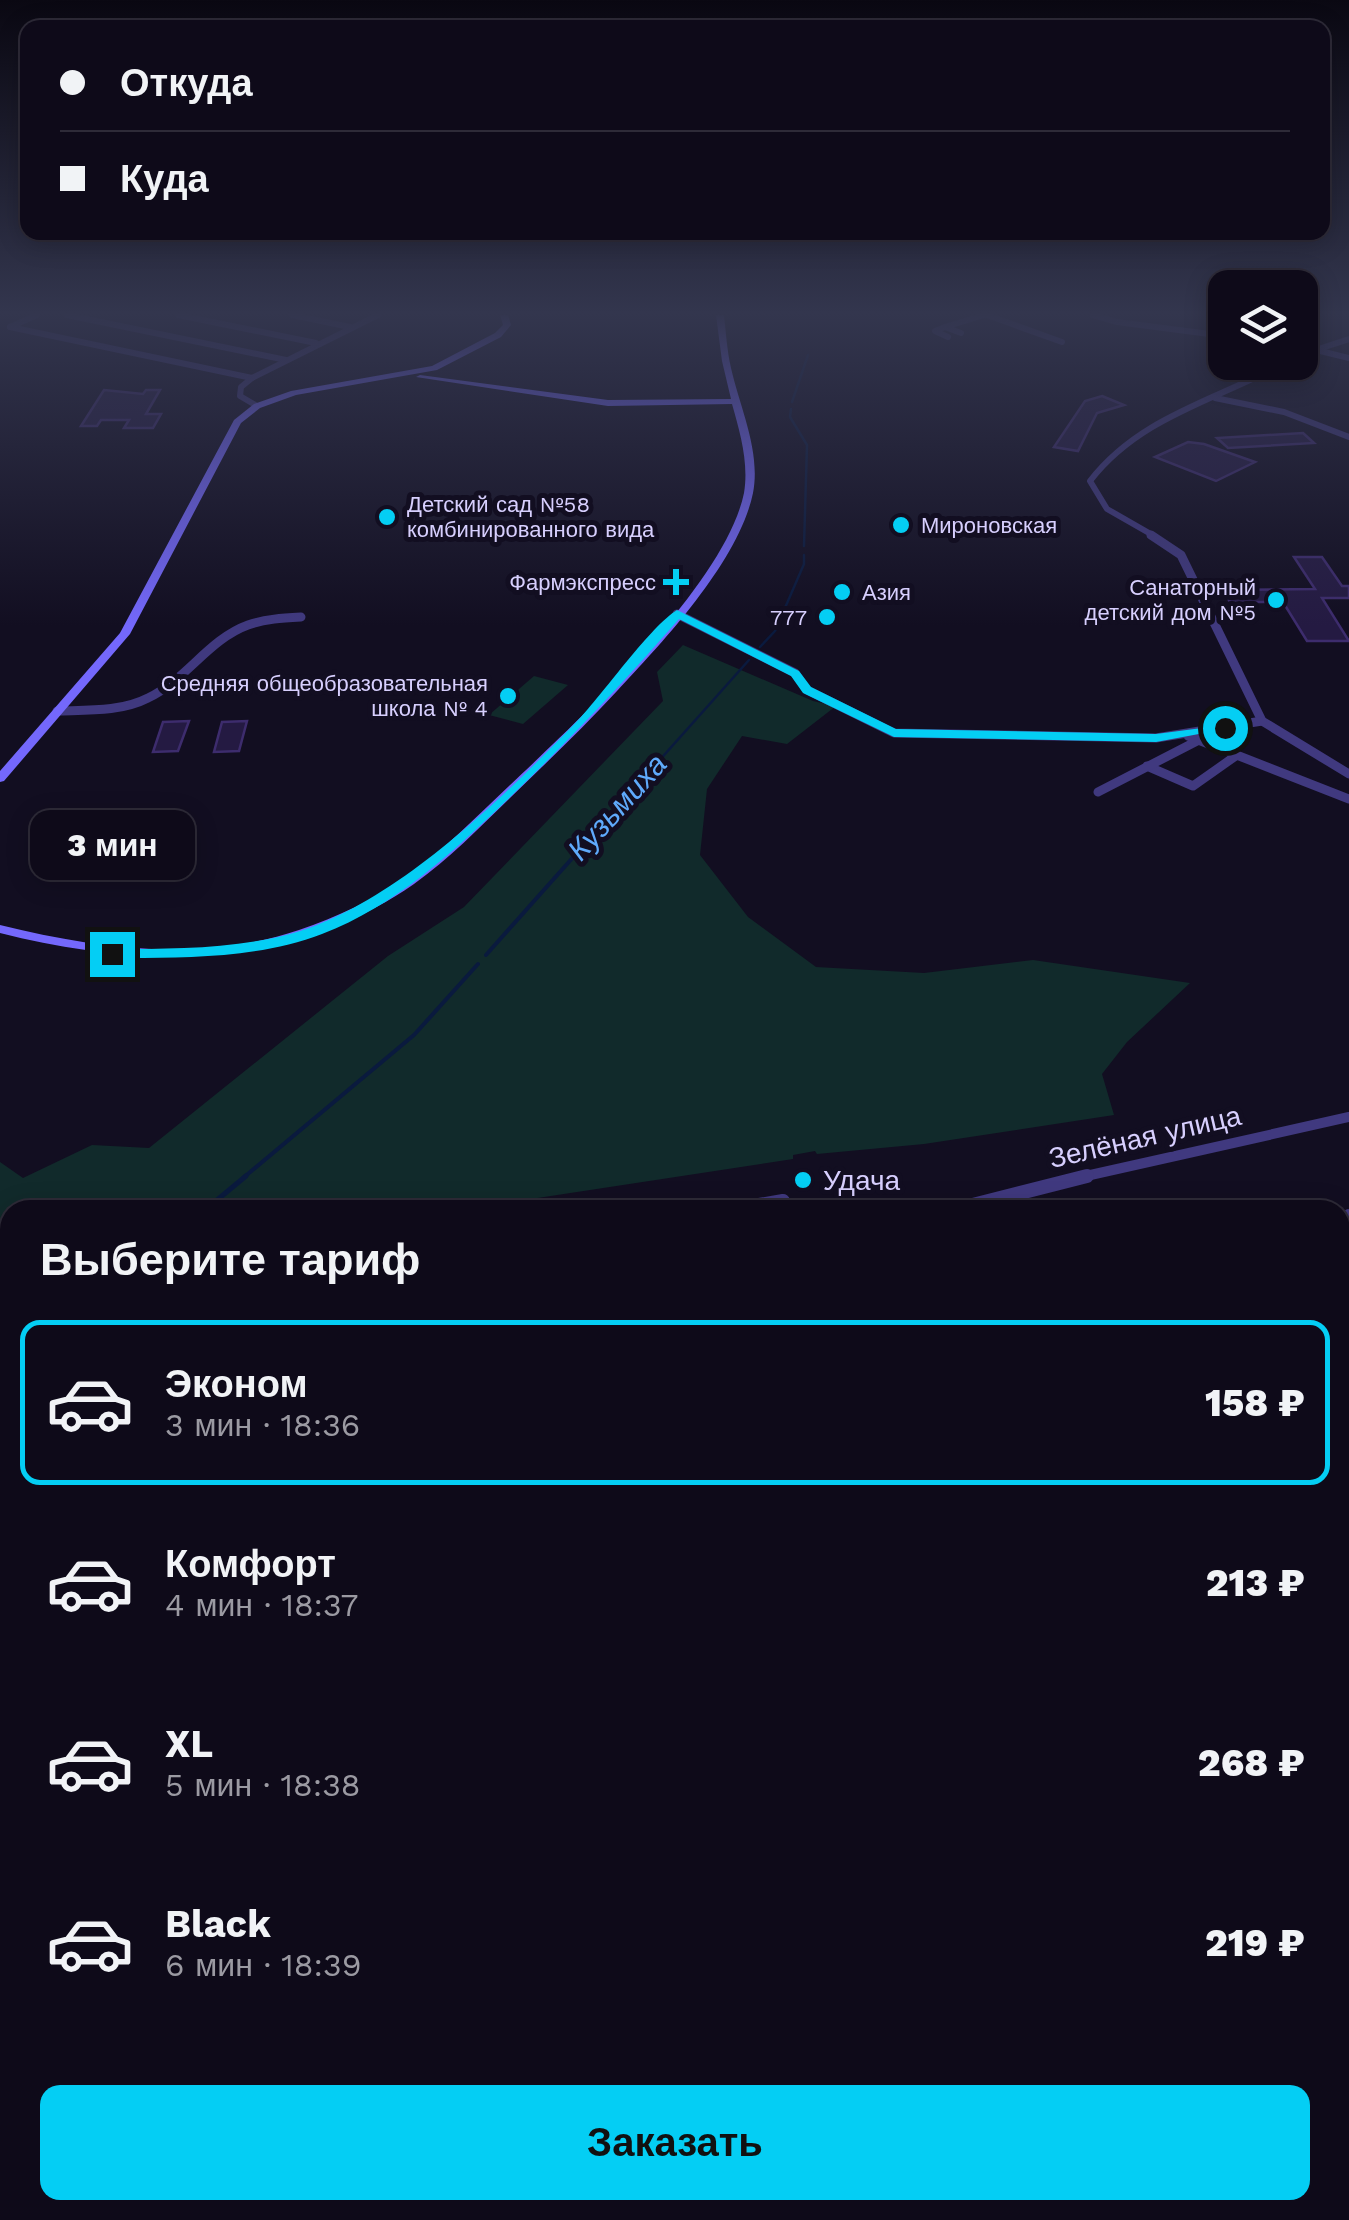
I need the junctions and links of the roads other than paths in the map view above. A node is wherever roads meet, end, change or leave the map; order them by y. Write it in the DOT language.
graph roads {
  1 [pos="244,419"];
  2 [pos="738,419"];
  3 [pos="1167,419"];
  4 [pos="1311,419"];
  5 [pos="1349,437"];
  6 [pos="677,614"];
  7 [pos="301,617"];
  8 [pos="57,711"];
  9 [pos="1262,721"];
  10 [pos="1188,736"];
  11 [pos="1199,740"];
  12 [pos="1237,755"];
  13 [pos="1147,766"];
  14 [pos="1349,774"];
  15 [pos="0,778"];
  16 [pos="1098,792"];
  17 [pos="1349,799"];
  18 [pos="3,929"];
  19 [pos="1349,1117"];
  20 [pos="992,1200"];
  1 -- 8 [label="street"];
  2 -- 6 [label="street"];
  3 -- 9 [label="street"];
  4 -- 5 [label="street"];
  6 -- 10 [label="street"];
  6 -- 18 [label="street"];
  7 -- 8 [label="street"];
  8 -- 15 [label="street"];
  9 -- 10 [label="street"];
  9 -- 14 [label="street"];
  10 -- 11 [label="street"];
  11 -- 12 [label="street"];
  11 -- 13 [label="street"];
  12 -- 13 [label="street"];
  12 -- 17 [label="street"];
  13 -- 16 [label="street"];
  19 -- 20 [label="street, Зелёная улица"];
}
